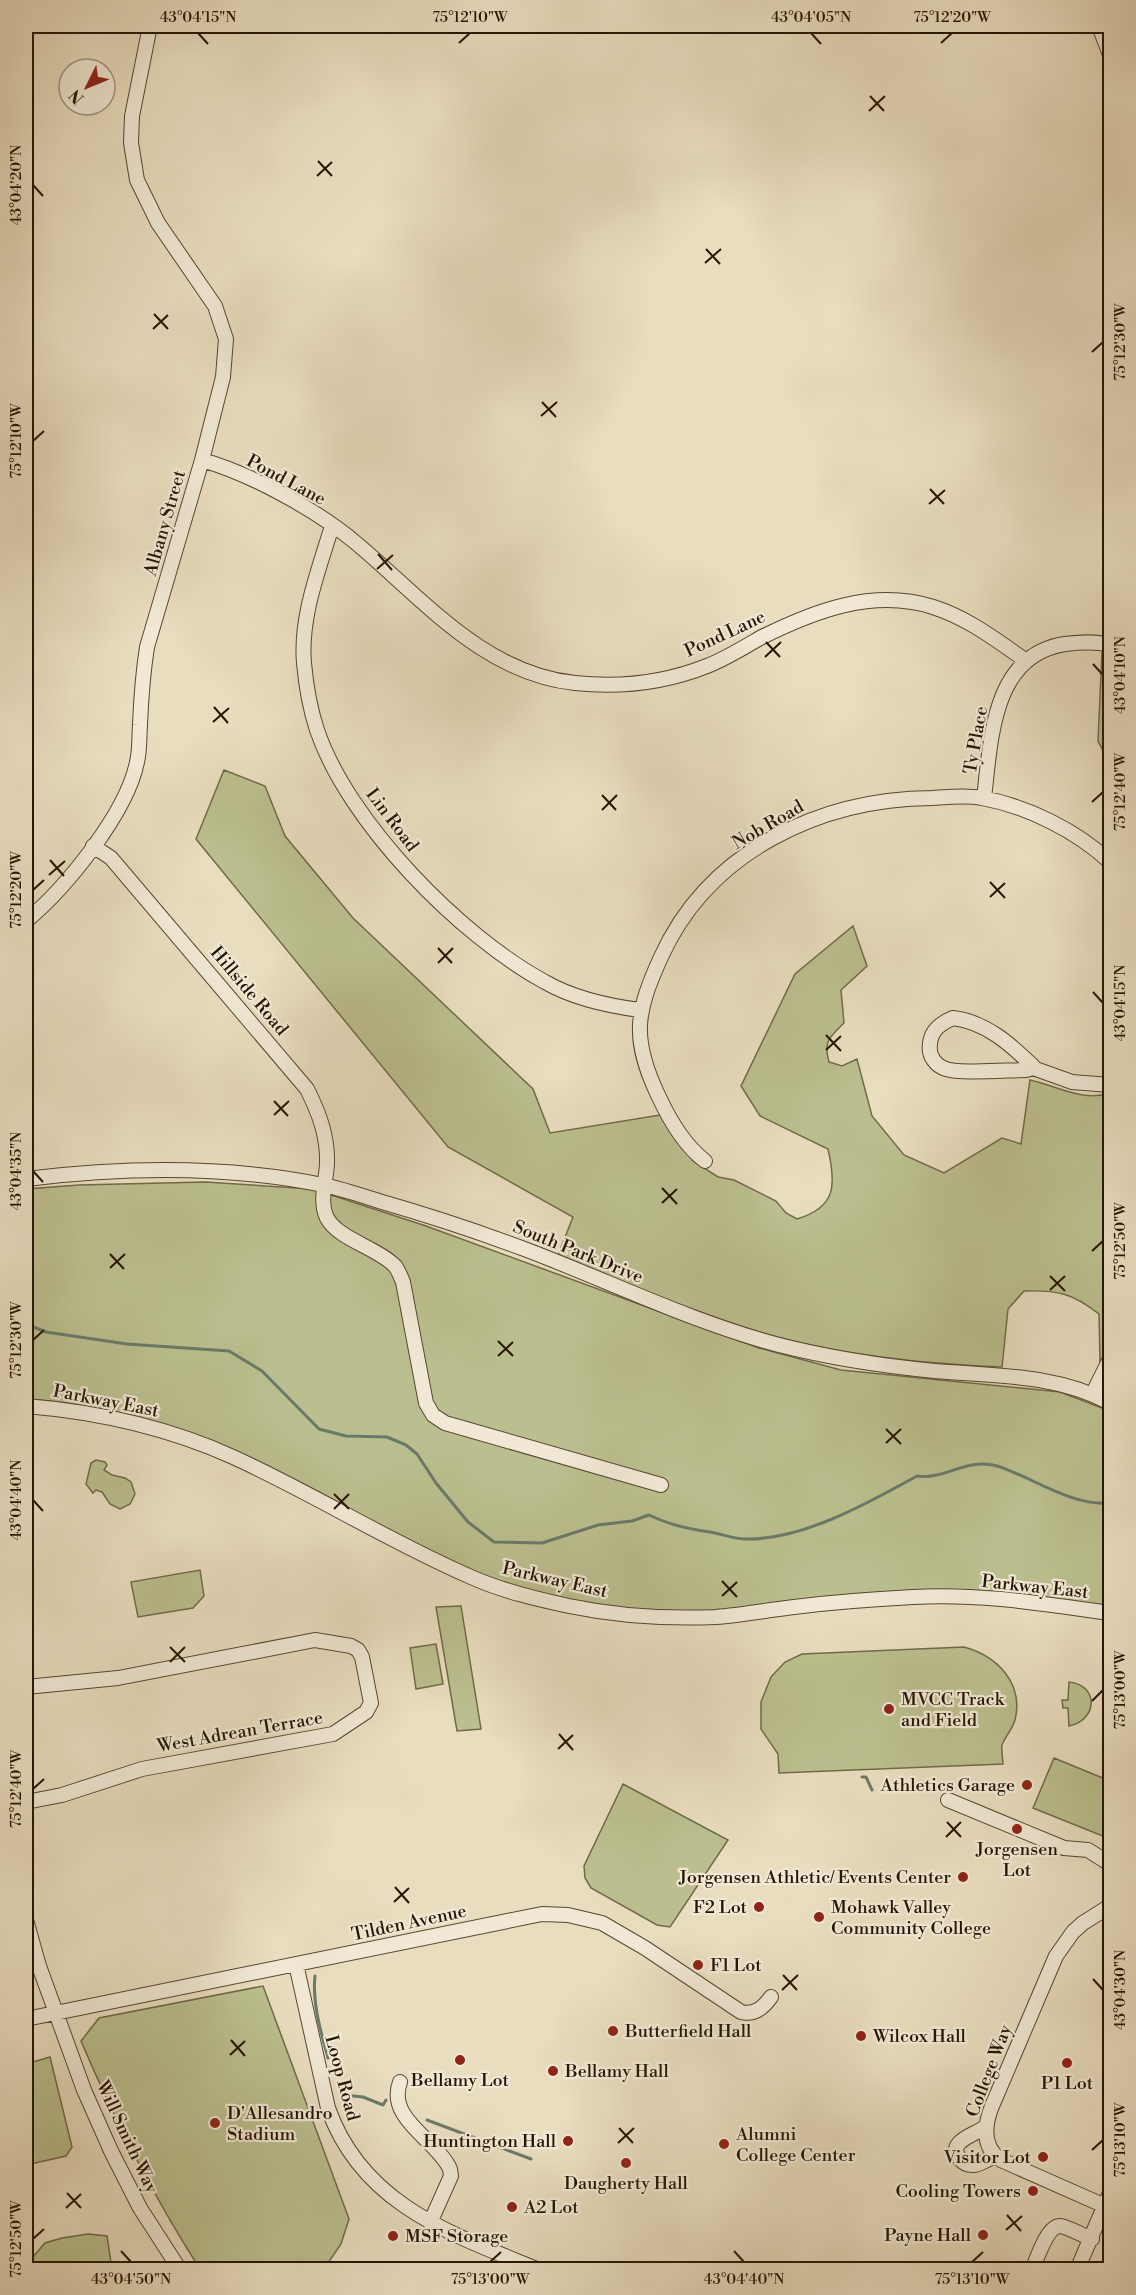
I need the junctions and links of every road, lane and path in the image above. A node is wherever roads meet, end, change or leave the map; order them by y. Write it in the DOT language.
graph roads {
  1 [pos="150,26"];
  2 [pos="1099,26"];
  3 [pos="1110,55"];
  4 [pos="202,460"];
  5 [pos="332,526"];
  6 [pos="1110,645"];
  7 [pos="1025,660"];
  8 [pos="984,798"];
  9 [pos="93,846"];
  10 [pos="1110,862"];
  11 [pos="26,921"];
  12 [pos="640,1010"];
  13 [pos="1033,1068"];
  14 [pos="1110,1084"];
  15 [pos="705,1161"];
  16 [pos="26,1179"];
  17 [pos="325,1186"];
  18 [pos="1110,1359"];
  19 [pos="1093,1393"];
  20 [pos="1110,1402"];
  21 [pos="26,1406"];
  22 [pos="661,1485"];
  23 [pos="1110,1613"];
  24 [pos="26,1688"];
  25 [pos="948,1800"];
  26 [pos="26,1802"];
  27 [pos="1110,1864"];
  28 [pos="1110,1906"];
  29 [pos="26,1920"];
  30 [pos="296,1964"];
  31 [pos="771,1997"];
  32 [pos="56,2013"];
  33 [pos="26,2019"];
  34 [pos="399,2082"];
  35 [pos="985,2127"];
  36 [pos="996,2157"];
  37 [pos="1108,2199"];
  38 [pos="430,2223"];
  39 [pos="1092,2239"];
  40 [pos="1082,2267"];
  41 [pos="180,2270"];
  42 [pos="539,2270"];
  43 [pos="1032,2270"];
  1 -- 4 [label="street, Albany Street"];
  2 -- 3 [label="street"];
  4 -- 5 [label="street, Pond Lane"];
  4 -- 9 [label="street, Albany Street"];
  5 -- 7 [label="street, Pond Lane"];
  5 -- 12 [label="street, Lin Road"];
  6 -- 7 [label="street"];
  7 -- 8 [label="street, Ty Place"];
  8 -- 10 [label="street, Nob Road"];
  8 -- 12 [label="street, Nob Road"];
  9 -- 11 [label="street, Albany Street"];
  9 -- 17 [label="street, Hillside Road"];
  12 -- 15 [label="street, Nob Road"];
  13 -- 13 [label="street"];
  13 -- 14 [label="street"];
  16 -- 17 [label="street, South Park Drive"];
  17 -- 19 [label="street, South Park Drive"];
  17 -- 22 [label="street, Hillside Road"];
  18 -- 19 [label="street"];
  19 -- 20 [label="street, South Park Drive"];
  21 -- 23 [label="street, Parkway East"];
  24 -- 26 [label="street, West Adrean Terrace"];
  25 -- 27 [label="street"];
  28 -- 35 [label="street, College Way"];
  29 -- 32 [label="street, Will Smith Way"];
  30 -- 31 [label="street, Tilden Avenue"];
  30 -- 32 [label="street, Tilden Avenue"];
  30 -- 38 [label="street, Loop Road"];
  32 -- 33 [label="street, Tilden Avenue"];
  32 -- 41 [label="street, Will Smith Way"];
  34 -- 38 [label="street"];
  35 -- 36 [label="street, College Way"];
  35 -- 36 [label="street"];
  36 -- 37 [label="street"];
  37 -- 39 [label="street"];
  38 -- 42 [label="street, Loop Road"];
  39 -- 40 [label="street"];
  39 -- 43 [label="street"];
}
